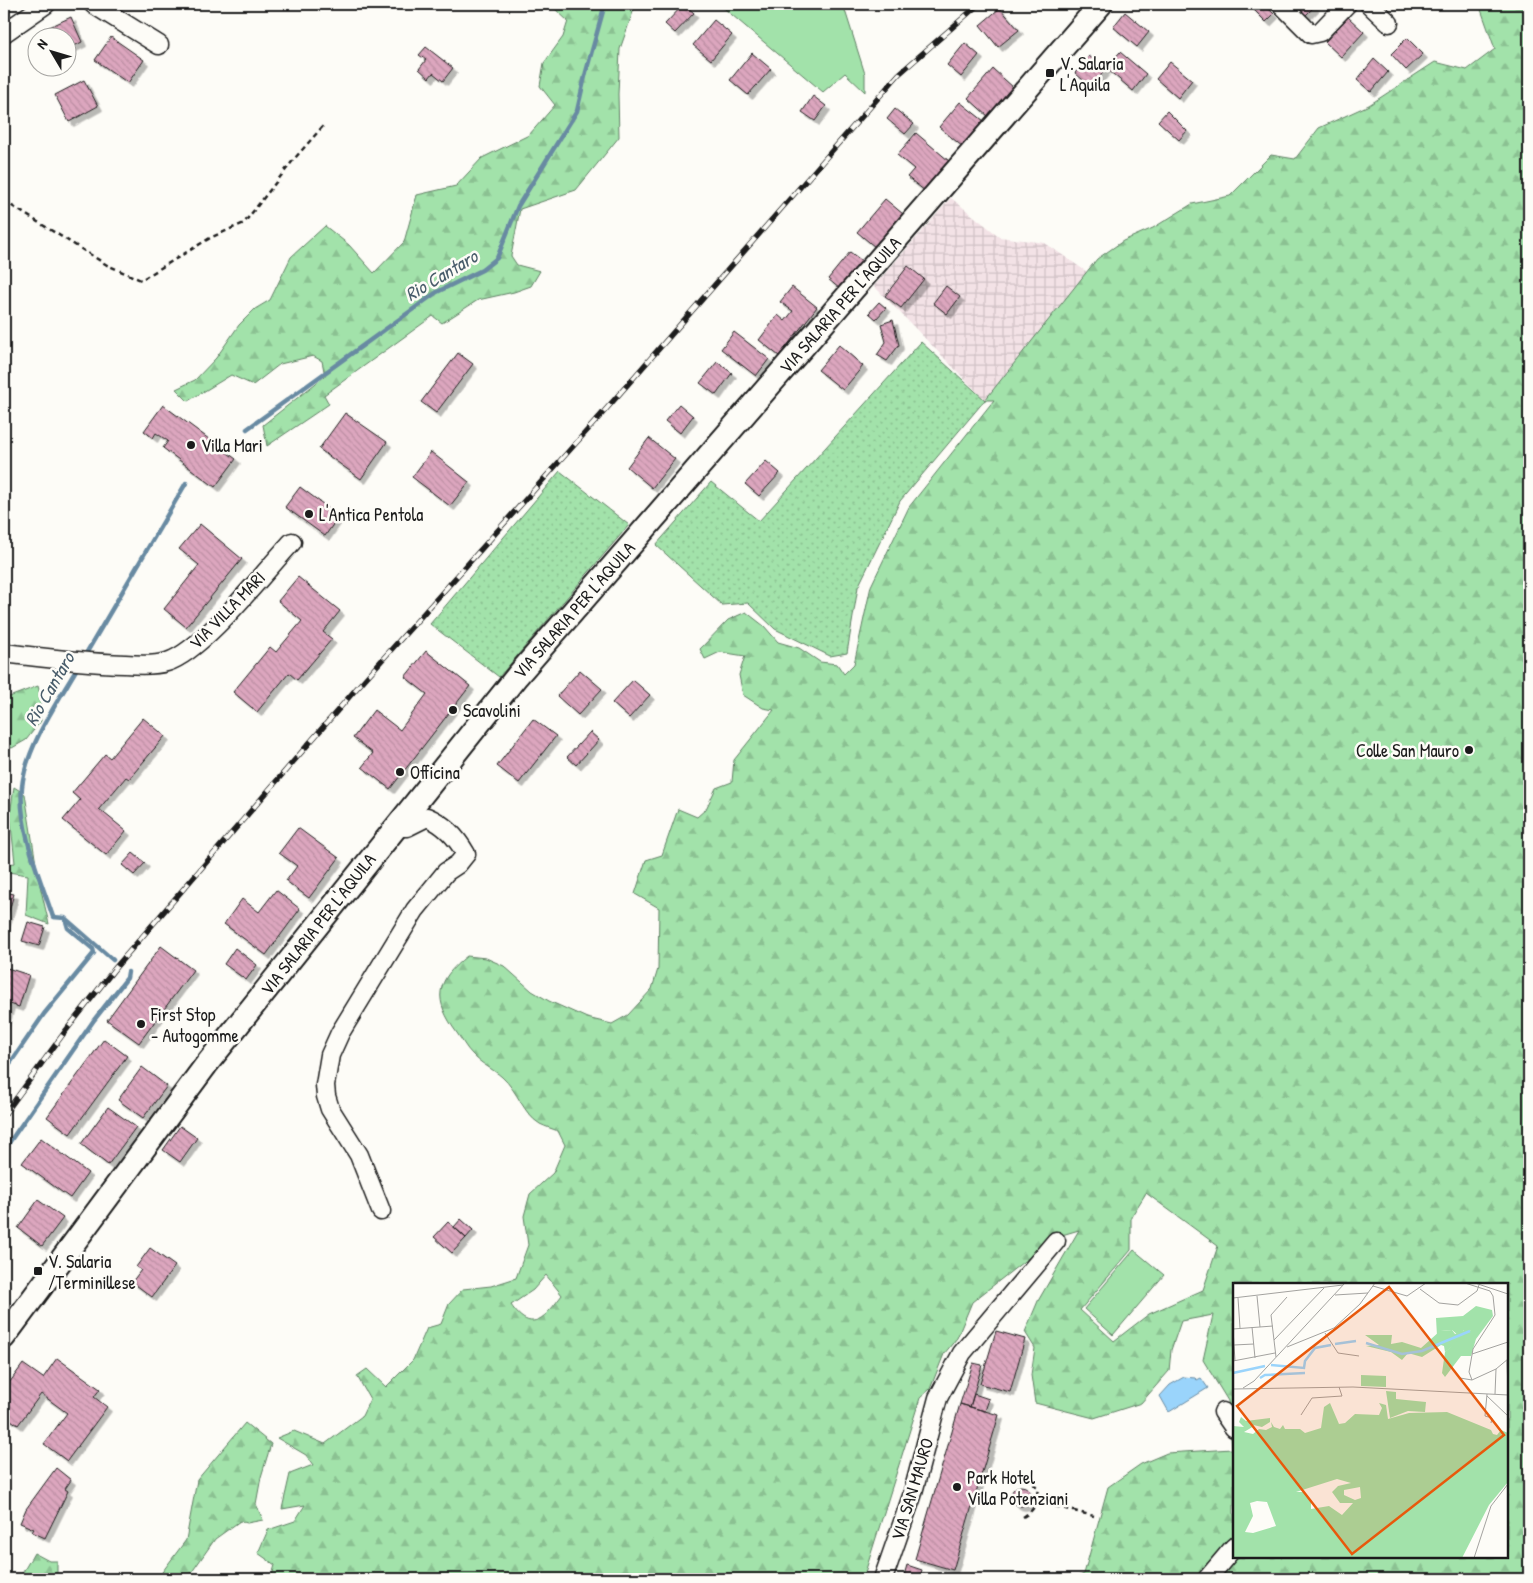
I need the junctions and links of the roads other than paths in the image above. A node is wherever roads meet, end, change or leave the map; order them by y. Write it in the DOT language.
graph roads {
  1 [pos="46,4"];
  2 [pos="93,4"];
  3 [pos="1101,4"];
  4 [pos="1281,4"];
  5 [pos="1348,4"];
  6 [pos="1369,4"];
  7 [pos="1389,23"];
  8 [pos="4,33"];
  9 [pos="159,45"];
  10 [pos="292,542"];
  11 [pos="4,653"];
  12 [pos="395,827"];
  13 [pos="381,1212"];
  14 [pos="1056,1242"];
  15 [pos="4,1335"];
  16 [pos="1223,1412"];
  17 [pos="1233,1427"];
  18 [pos="1233,1548"];
  19 [pos="883,1579"];
  20 [pos="1207,1579"];
  1 -- 8 [label="street"];
  2 -- 9 [label="street"];
  3 -- 12 [label="main road, VIA SALARIA PER L'AQUILA"];
  4 -- 5 [label="street"];
  6 -- 7 [label="street"];
  10 -- 11 [label="street, VIA VILLA MARI"];
  12 -- 13 [label="street"];
  12 -- 15 [label="main road, VIA SALARIA PER L'AQUILA"];
  14 -- 19 [label="street, VIA SAN MAURO"];
  16 -- 17 [label="street"];
  18 -- 20 [label="street"];
}
